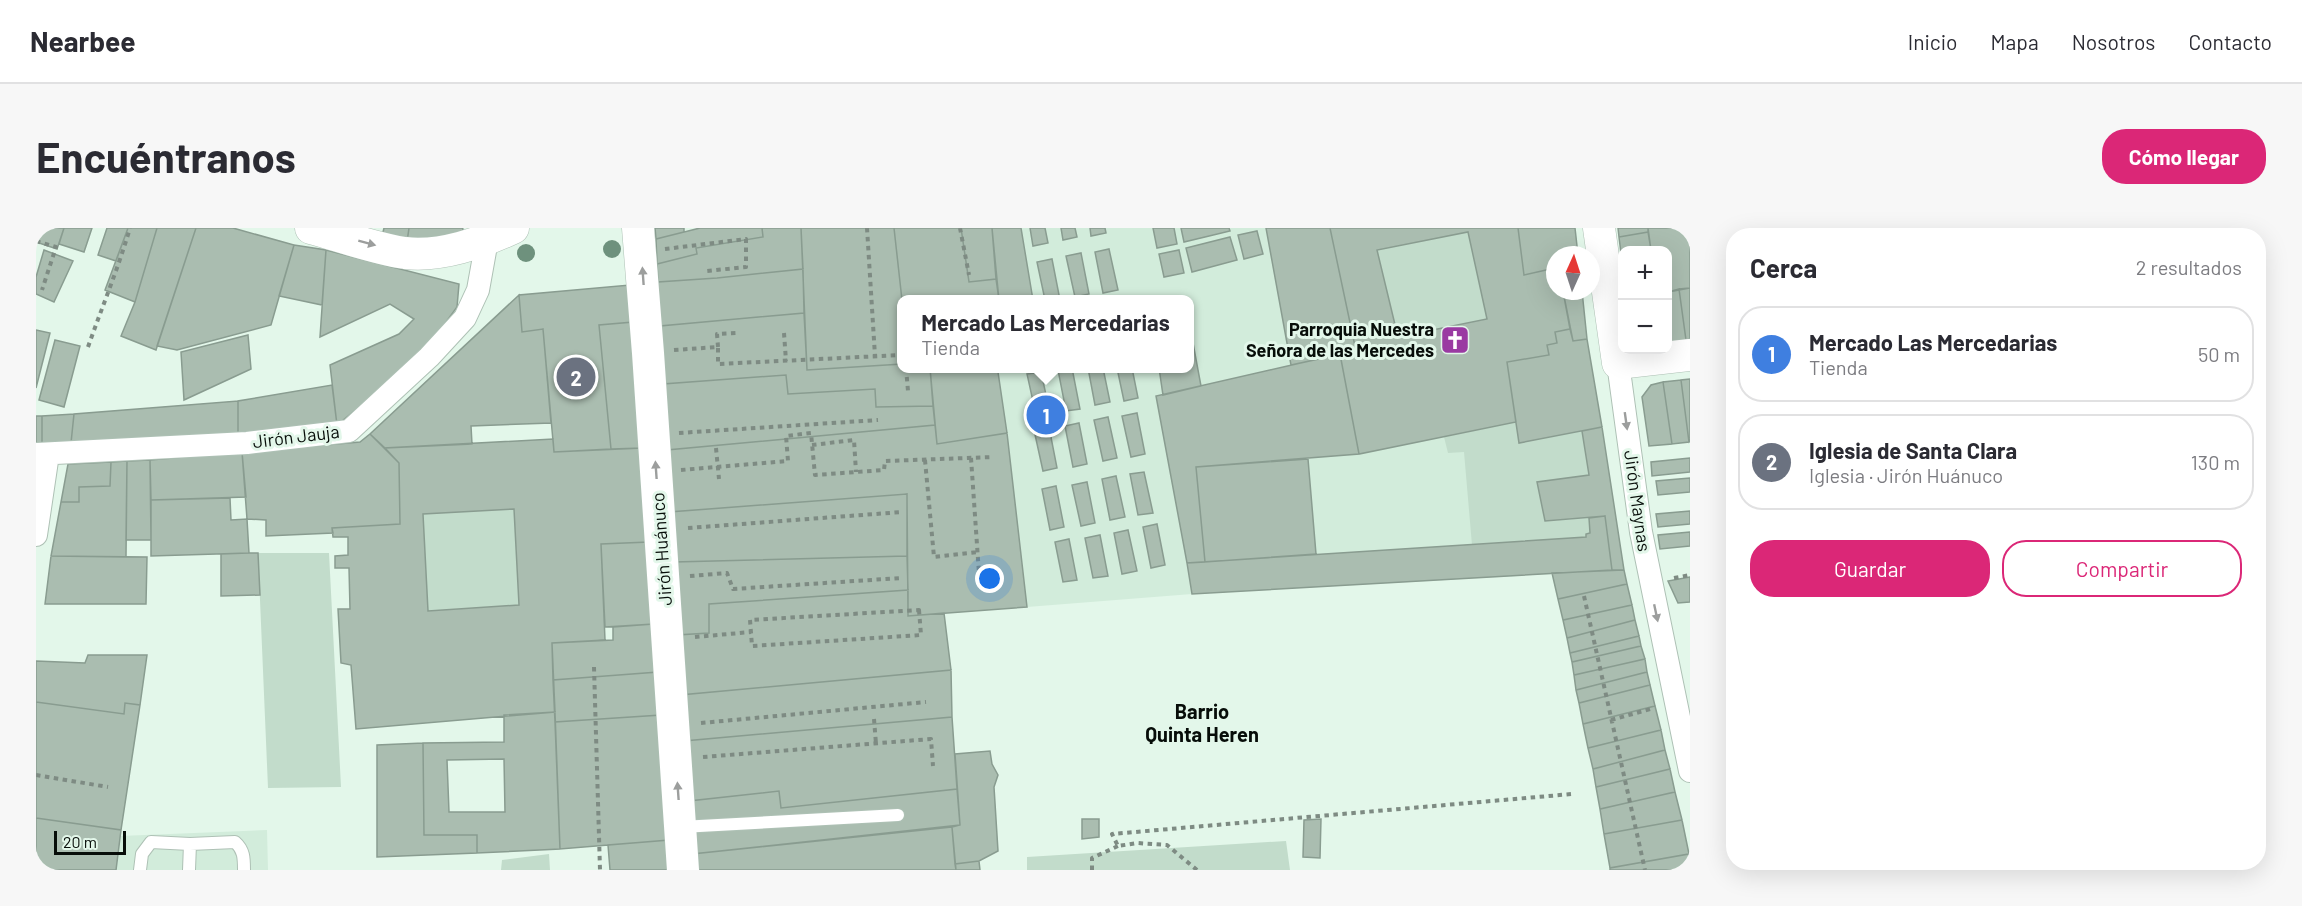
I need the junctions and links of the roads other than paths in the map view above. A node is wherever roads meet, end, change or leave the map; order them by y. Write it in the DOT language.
graph roads {
  1 [pos="311,228"];
  2 [pos="1599,228"];
  3 [pos="493,232"];
  4 [pos="639,241"];
  5 [pos="1690,355"];
  6 [pos="1618,363"];
  7 [pos="42,454"];
  8 [pos="36,536"];
  9 [pos="1690,771"];
  10 [pos="898,815"];
  11 [pos="680,827"];
  12 [pos="190,844"];
  13 [pos="140,870"];
  14 [pos="189,870"];
  15 [pos="244,870"];
  16 [pos="683,870"];
  1 -- 3 [label="street, one-way"];
  2 -- 6 [label="street, Jirón Maynas"];
  3 -- 7 [label="street, Jirón Jauja"];
  11 -- 4 [label="street, Jirón Huánuco, one-way"];
  5 -- 6 [label="street"];
  6 -- 9 [label="street, Jirón Maynas, one-way"];
  7 -- 8 [label="street"];
  10 -- 11 [label="lane"];
  11 -- 16 [label="street, Jirón Huánuco"];
  12 -- 13 [label="lane"];
  12 -- 14 [label="lane"];
  12 -- 15 [label="lane"];
}
